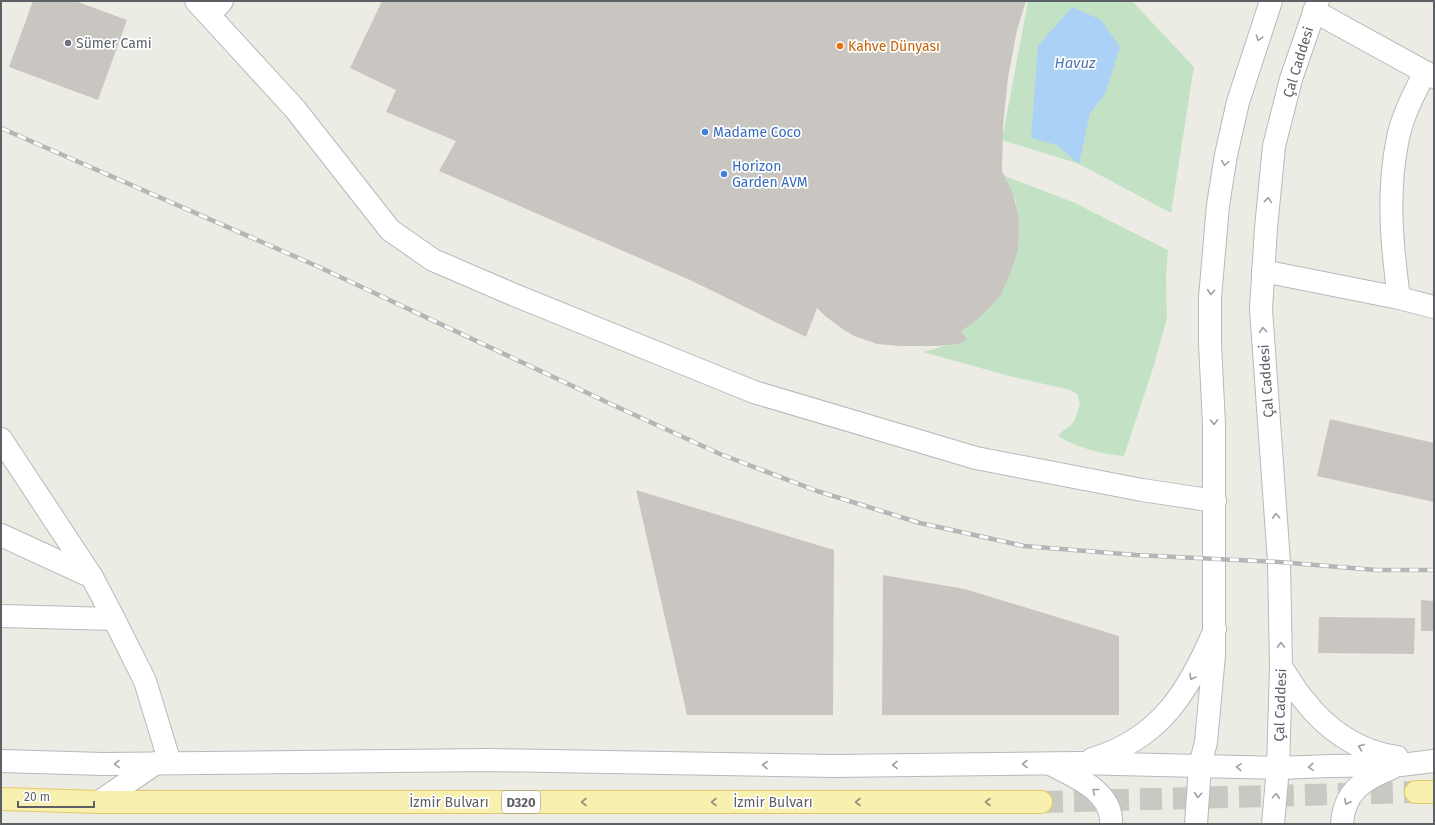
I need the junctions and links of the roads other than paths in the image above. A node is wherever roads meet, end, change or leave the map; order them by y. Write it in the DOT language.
graph roads {
  1 [pos="1271,1"];
  2 [pos="209,6"];
  3 [pos="1316,6"];
  4 [pos="1430,74"];
  5 [pos="1263,271"];
  6 [pos="1399,298"];
  7 [pos="1434,307"];
  8 [pos="1,439"];
  9 [pos="1215,501"];
  10 [pos="1,535"];
  11 [pos="92,577"];
  12 [pos="1,616"];
  13 [pos="114,619"];
  14 [pos="1215,629"];
  15 [pos="1281,666"];
  16 [pos="1,761"];
  17 [pos="1430,761"];
  18 [pos="163,763"];
  19 [pos="1076,763"];
  20 [pos="1049,764"];
  21 [pos="1401,765"];
  22 [pos="1200,766"];
  23 [pos="1278,768"];
  24 [pos="1,799"];
  25 [pos="99,802"];
  26 [pos="1041,802"];
  27 [pos="1111,824"];
  28 [pos="1196,824"];
  29 [pos="1273,824"];
  30 [pos="1342,824"];
  1 -- 9 [label="street, one-way"];
  2 -- 9 [label="street"];
  3 -- 4 [label="street"];
  5 -- 3 [label="street, Çal Caddesi, one-way"];
  4 -- 6 [label="street"];
  5 -- 6 [label="street"];
  15 -- 5 [label="street, Çal Caddesi, one-way"];
  6 -- 7 [label="street"];
  8 -- 11 [label="street"];
  9 -- 14 [label="street"];
  10 -- 11 [label="street"];
  11 -- 13 [label="street"];
  12 -- 13 [label="street"];
  13 -- 18 [label="street"];
  14 -- 19 [label="street, one-way"];
  14 -- 22 [label="street"];
  17 -- 15 [label="street, one-way"];
  15 -- 23 [label="street, Çal Caddesi"];
  18 -- 16 [label="street, one-way"];
  17 -- 21 [label="street"];
  20 -- 18 [label="street, one-way"];
  18 -- 25 [label="street"];
  19 -- 20 [label="street"];
  19 -- 22 [label="street"];
  27 -- 20 [label="street, one-way"];
  21 -- 23 [label="street, one-way"];
  21 -- 30 [label="street, one-way"];
  23 -- 22 [label="street, one-way"];
  22 -- 28 [label="street, one-way"];
  29 -- 23 [label="street, Çal Caddesi, one-way"];
  24 -- 25 [label="main road, İzmir Bulvarı / D320"];
  26 -- 25 [label="main road, İzmir Bulvarı / D320, one-way"];
}
